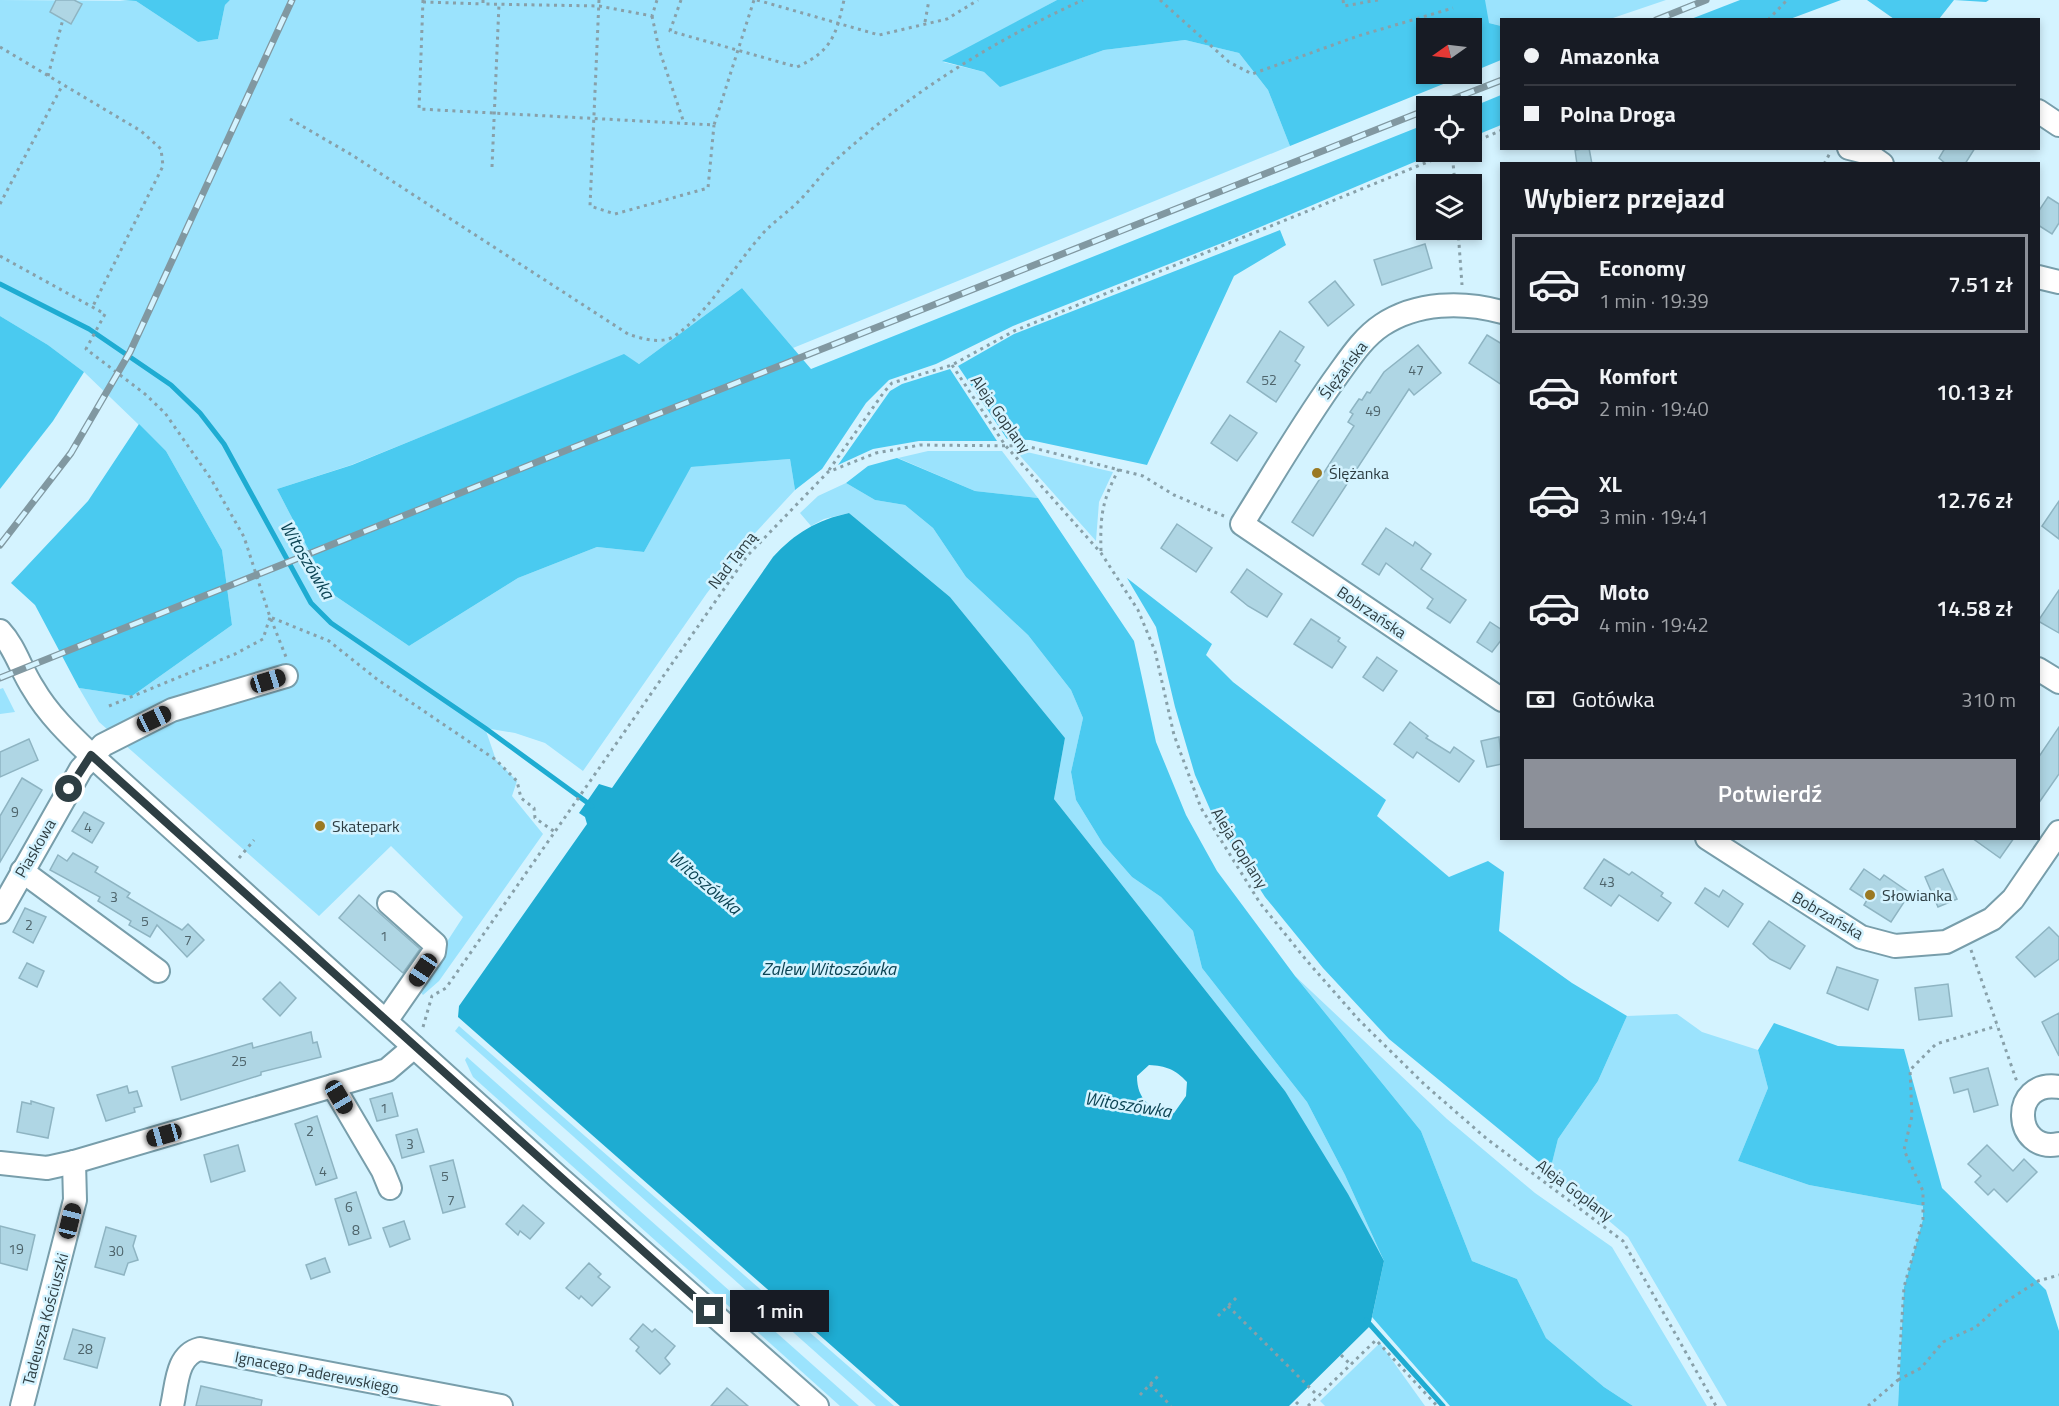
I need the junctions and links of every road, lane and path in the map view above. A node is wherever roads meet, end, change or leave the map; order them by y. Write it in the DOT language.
graph roads {
  1 [pos="599,0"];
  2 [pos="657,0"];
  3 [pos="681,0"];
  4 [pos="755,0"];
  5 [pos="844,0"];
  6 [pos="929,0"];
  7 [pos="978,0"];
  8 [pos="1083,0"];
  9 [pos="1160,0"];
  10 [pos="1343,0"];
  11 [pos="1378,0"];
  12 [pos="1787,0"];
  13 [pos="423,1"];
  14 [pos="483,2"];
  15 [pos="499,4"];
  16 [pos="599,6"];
  17 [pos="1453,8"];
  18 [pos="652,16"];
  19 [pos="1770,18"];
  20 [pos="63,19"];
  21 [pos="925,22"];
  22 [pos="838,24"];
  23 [pos="0,47"];
  24 [pos="738,50"];
  25 [pos="48,76"];
  26 [pos="62,86"];
  27 [pos="2040,112"];
  28 [pos="494,113"];
  29 [pos="594,117"];
  30 [pos="290,119"];
  31 [pos="684,123"];
  32 [pos="714,125"];
  33 [pos="2059,125"];
  34 [pos="1500,131"];
  35 [pos="1482,139"];
  36 [pos="1857,150"];
  37 [pos="1879,162"];
  38 [pos="492,167"];
  39 [pos="1454,174"];
  40 [pos="0,204"];
  41 [pos="1459,240"];
  42 [pos="0,256"];
  43 [pos="1463,304"];
  44 [pos="92,308"];
  45 [pos="1500,312"];
  46 [pos="952,365"];
  47 [pos="1005,445"];
  48 [pos="1119,469"];
  49 [pos="828,472"];
  50 [pos="1242,524"];
  51 [pos="1101,553"];
  52 [pos="270,617"];
  53 [pos="0,631"];
  54 [pos="2040,670"];
  55 [pos="286,676"];
  56 [pos="2059,682"];
  57 [pos="1500,699"];
  58 [pos="110,706"];
  59 [pos="91,755"];
  60 [pos="555,832"];
  61 [pos="2059,832"];
  62 [pos="254,840"];
  63 [pos="1710,840"];
  64 [pos="239,858"];
  65 [pos="22,870"];
  66 [pos="389,903"];
  67 [pos="0,912"];
  68 [pos="1966,934"];
  69 [pos="158,971"];
  70 [pos="386,1021"];
  71 [pos="1997,1026"];
  72 [pos="418,1037"];
  73 [pos="333,1086"];
  74 [pos="2059,1087"];
  75 [pos="2024,1104"];
  76 [pos="2059,1144"];
  77 [pos="74,1162"];
  78 [pos="0,1163"];
  79 [pos="390,1188"];
  80 [pos="2059,1275"];
  81 [pos="1239,1295"];
  82 [pos="1228,1306"];
  83 [pos="1218,1316"];
  84 [pos="1341,1355"];
  85 [pos="1350,1364"];
  86 [pos="1160,1374"];
  87 [pos="1898,1380"];
  88 [pos="1150,1384"];
  89 [pos="1140,1395"];
  90 [pos="1318,1396"];
  91 [pos="1296,1402"];
  92 [pos="22,1406"];
  93 [pos="172,1406"];
  94 [pos="501,1406"];
  95 [pos="817,1406"];
  96 [pos="1171,1406"];
  97 [pos="1300,1406"];
  98 [pos="1308,1406"];
  99 [pos="1437,1406"];
  100 [pos="1716,1406"];
  101 [pos="1868,1406"];
  1 -- 16 [label="path"];
  2 -- 18 [label="path"];
  3 -- 24 [label="path"];
  4 -- 22 [label="path"];
  4 -- 24 [label="path"];
  5 -- 22 [label="path"];
  6 -- 21 [label="path"];
  7 -- 21 [label="path"];
  8 -- 30 [label="path"];
  9 -- 17 [label="path"];
  10 -- 11 [label="path"];
  12 -- 19 [label="path"];
  13 -- 14 [label="path"];
  13 -- 28 [label="path"];
  14 -- 15 [label="path"];
  15 -- 16 [label="path"];
  15 -- 28 [label="path"];
  16 -- 18 [label="path"];
  16 -- 29 [label="path"];
  18 -- 31 [label="path"];
  20 -- 25 [label="path"];
  21 -- 22 [label="path"];
  22 -- 24 [label="path"];
  23 -- 25 [label="path"];
  24 -- 32 [label="path"];
  25 -- 26 [label="path"];
  26 -- 40 [label="path"];
  26 -- 44 [label="path"];
  27 -- 33 [label="street"];
  28 -- 29 [label="path"];
  28 -- 38 [label="path"];
  29 -- 31 [label="path"];
  29 -- 32 [label="path"];
  31 -- 32 [label="path"];
  34 -- 35 [label="path"];
  36 -- 37 [label="street"];
  39 -- 46 [label="path"];
  41 -- 43 [label="path"];
  42 -- 44 [label="path"];
  43 -- 45 [label="street, Ślężańska"];
  43 -- 50 [label="street, Ślężańska"];
  44 -- 52 [label="path"];
  46 -- 47 [label="path, Aleja Goplany"];
  46 -- 49 [label="path, Aleja Goplany"];
  47 -- 48 [label="path, Nad Tamą"];
  47 -- 49 [label="path, Nad Tamą"];
  47 -- 51 [label="path, Aleja Goplany"];
  48 -- 50 [label="path, Nad Tamą"];
  48 -- 51 [label="path"];
  49 -- 60 [label="path, Nad Tamą"];
  50 -- 57 [label="street, Bobrzańska"];
  51 -- 100 [label="path, Aleja Goplany"];
  52 -- 55 [label="path"];
  52 -- 58 [label="path"];
  52 -- 60 [label="path"];
  53 -- 59 [label="street"];
  54 -- 56 [label="street"];
  55 -- 59 [label="street"];
  59 -- 65 [label="street, Piaskowa"];
  59 -- 70 [label="street"];
  60 -- 72 [label="path, Nad Tamą"];
  61 -- 68 [label="street, Bobrzańska"];
  62 -- 64 [label="path"];
  63 -- 68 [label="street, Bobrzańska"];
  65 -- 67 [label="street, Piaskowa"];
  65 -- 69 [label="street"];
  66 -- 70 [label="street"];
  68 -- 71 [label="path"];
  70 -- 72 [label="street"];
  71 -- 75 [label="path"];
  71 -- 87 [label="path"];
  72 -- 73 [label="street"];
  72 -- 95 [label="street"];
  73 -- 77 [label="street"];
  73 -- 79 [label="street"];
  74 -- 75 [label="street"];
  75 -- 76 [label="street"];
  77 -- 78 [label="street"];
  77 -- 92 [label="street, Tadeusza Kościuszki"];
  80 -- 87 [label="path"];
  81 -- 82 [label="path"];
  82 -- 83 [label="path"];
  82 -- 90 [label="path"];
  84 -- 85 [label="path"];
  85 -- 90 [label="path"];
  85 -- 99 [label="path"];
  86 -- 88 [label="path"];
  87 -- 101 [label="path"];
  88 -- 89 [label="path"];
  88 -- 96 [label="path"];
  90 -- 98 [label="path"];
  91 -- 97 [label="path"];
  93 -- 94 [label="street, Ignacego Paderewskiego"];
}
